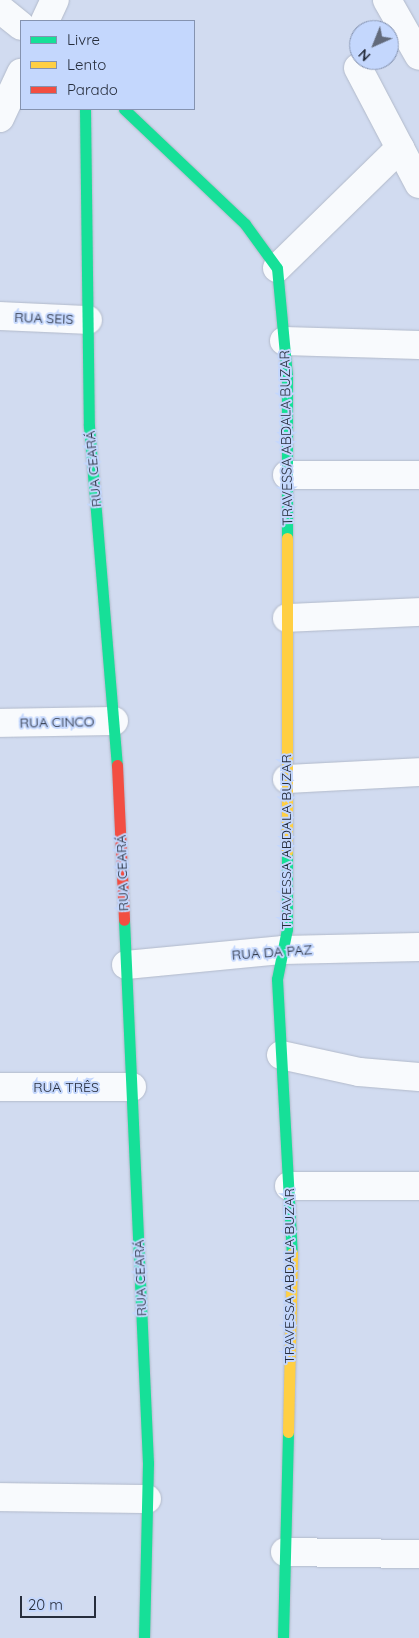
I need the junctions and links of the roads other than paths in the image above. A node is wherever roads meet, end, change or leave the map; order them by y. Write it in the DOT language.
graph roads {
  1 [pos="55,0"];
  2 [pos="387,0"];
  3 [pos="0,9"];
  4 [pos="46,20"];
  5 [pos="20,25"];
  6 [pos="419,56"];
  7 [pos="359,70"];
  8 [pos="20,75"];
  9 [pos="85,110"];
  10 [pos="125,110"];
  11 [pos="0,118"];
  12 [pos="400,148"];
  13 [pos="419,184"];
  14 [pos="277,268"];
  15 [pos="0,316"];
  16 [pos="88,320"];
  17 [pos="284,341"];
  18 [pos="419,346"];
  19 [pos="287,475"];
  20 [pos="419,475"];
  21 [pos="419,612"];
  22 [pos="287,618"];
  23 [pos="114,721"];
  24 [pos="0,723"];
  25 [pos="419,772"];
  26 [pos="287,779"];
  27 [pos="419,947"];
  28 [pos="283,950"];
  29 [pos="126,965"];
  30 [pos="281,1055"];
  31 [pos="419,1077"];
  32 [pos="132,1087"];
  33 [pos="0,1088"];
  34 [pos="289,1186"];
  35 [pos="419,1186"];
  36 [pos="0,1497"];
  37 [pos="147,1499"];
  38 [pos="285,1552"];
  39 [pos="419,1554"];
  40 [pos="144,1638"];
  41 [pos="283,1638"];
  1 -- 4 [label="street"];
  2 -- 6 [label="street"];
  3 -- 5 [label="street"];
  7 -- 12 [label="street"];
  8 -- 11 [label="street"];
  9 -- 16 [label="street, RUA CEARÁ"];
  10 -- 14 [label="street"];
  12 -- 13 [label="street"];
  12 -- 14 [label="street"];
  14 -- 17 [label="street, TRAVESSA ABDALA BUZAR"];
  15 -- 16 [label="street, RUA SEIS"];
  16 -- 23 [label="street, RUA CEARÁ"];
  17 -- 18 [label="street"];
  17 -- 19 [label="street, TRAVESSA ABDALA BUZAR"];
  19 -- 20 [label="street"];
  19 -- 22 [label="street, TRAVESSA ABDALA BUZAR"];
  21 -- 22 [label="street"];
  22 -- 26 [label="street, TRAVESSA ABDALA BUZAR"];
  23 -- 24 [label="street, RUA CINCO"];
  23 -- 29 [label="street, RUA CEARÁ"];
  25 -- 26 [label="street"];
  26 -- 28 [label="street, TRAVESSA ABDALA BUZAR"];
  27 -- 28 [label="street, RUA DA PAZ"];
  28 -- 29 [label="street, RUA DA PAZ"];
  28 -- 30 [label="street, TRAVESSA ABDALA BUZAR"];
  29 -- 32 [label="street, RUA CEARÁ"];
  30 -- 31 [label="street"];
  30 -- 34 [label="street, TRAVESSA ABDALA BUZAR"];
  32 -- 33 [label="street, RUA TRÊS"];
  32 -- 37 [label="street, RUA CEARÁ"];
  34 -- 35 [label="street"];
  34 -- 38 [label="street, TRAVESSA ABDALA BUZAR"];
  36 -- 37 [label="street"];
  37 -- 40 [label="street, RUA CEARÁ"];
  38 -- 39 [label="street"];
  38 -- 41 [label="street, TRAVESSA ABDALA BUZAR"];
}
